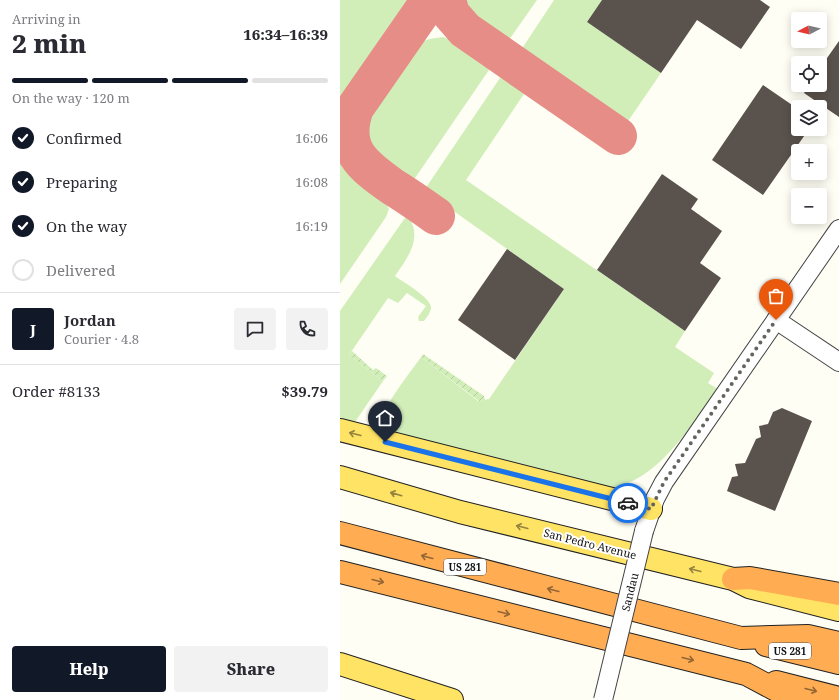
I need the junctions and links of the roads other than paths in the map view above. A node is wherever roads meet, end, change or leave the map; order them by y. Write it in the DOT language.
graph roads {
  1 [pos="839,228"];
  2 [pos="776,320"];
  3 [pos="839,362"];
  4 [pos="340,430"];
  5 [pos="340,477"];
  6 [pos="651,509"];
  7 [pos="340,533"];
  8 [pos="340,572"];
  9 [pos="733,579"];
  10 [pos="839,594"];
  11 [pos="839,610"];
  12 [pos="741,638"];
  13 [pos="839,643"];
  14 [pos="839,663"];
  15 [pos="340,664"];
  16 [pos="746,674"];
  17 [pos="839,698"];
  18 [pos="452,700"];
  19 [pos="603,700"];
  20 [pos="795,700"];
  1 -- 2 [label="street, Sandau"];
  2 -- 3 [label="street"];
  2 -- 6 [label="street, Sandau"];
  6 -- 4 [label="main road, one-way"];
  9 -- 5 [label="main road, San Pedro Avenue, one-way"];
  6 -- 19 [label="street, Sandau, bridge"];
  12 -- 7 [label="highway, US 281, one-way"];
  8 -- 16 [label="highway, one-way"];
  9 -- 10 [label="highway"];
  9 -- 11 [label="main road, San Pedro Avenue"];
  12 -- 13 [label="highway"];
  12 -- 14 [label="highway, US 281"];
  15 -- 18 [label="main road"];
  16 -- 17 [label="highway, one-way"];
  16 -- 20 [label="highway"];
}
